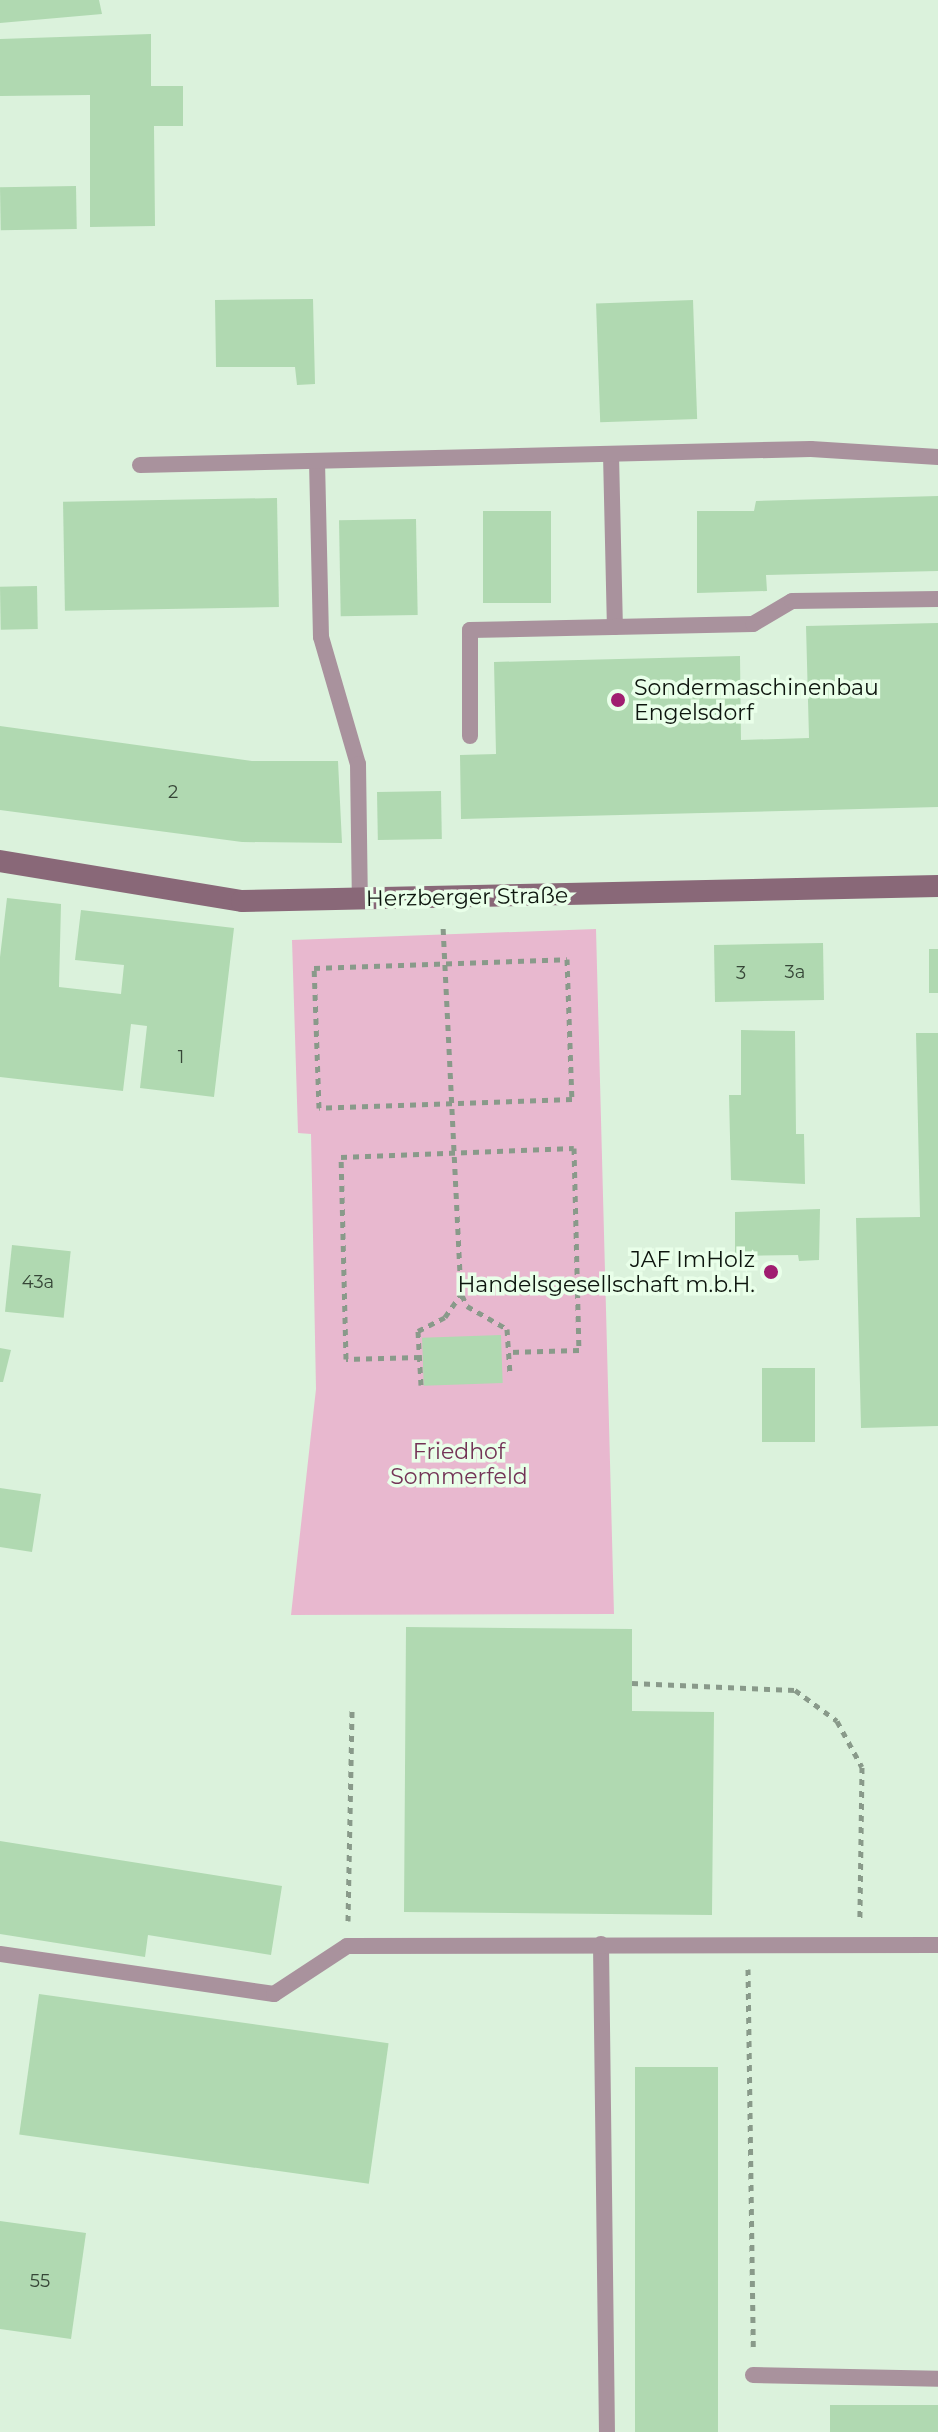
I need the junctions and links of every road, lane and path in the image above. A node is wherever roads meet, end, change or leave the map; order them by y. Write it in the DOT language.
graph roads {
  1 [pos="611,454"];
  2 [pos="938,457"];
  3 [pos="317,461"];
  4 [pos="140,465"];
  5 [pos="938,599"];
  6 [pos="615,627"];
  7 [pos="470,736"];
  8 [pos="0,861"];
  9 [pos="938,886"];
  10 [pos="442,898"];
  11 [pos="360,899"];
  12 [pos="445,964"];
  13 [pos="452,1103"];
  14 [pos="454,1153"];
  15 [pos="461,1294"];
  16 [pos="509,1352"];
  17 [pos="420,1357"];
  18 [pos="510,1374"];
  19 [pos="421,1385"];
  20 [pos="632,1683"];
  21 [pos="352,1707"];
  22 [pos="601,1944"];
  23 [pos="748,1944"];
  24 [pos="859,1945"];
  25 [pos="938,1945"];
  26 [pos="347,1946"];
  27 [pos="0,1954"];
  28 [pos="753,2375"];
  29 [pos="938,2379"];
  30 [pos="607,2432"];
  1 -- 2 [label="lane"];
  1 -- 3 [label="lane"];
  1 -- 6 [label="lane"];
  3 -- 4 [label="lane"];
  3 -- 11 [label="lane"];
  5 -- 6 [label="lane"];
  6 -- 7 [label="lane"];
  8 -- 11 [label="main road, Herzberger Straße"];
  9 -- 10 [label="main road, Herzberger Straße"];
  10 -- 11 [label="main road, Herzberger Straße"];
  10 -- 12 [label="path"];
  12 -- 13 [label="path"];
  12 -- 13 [label="path"];
  12 -- 13 [label="path"];
  13 -- 14 [label="path"];
  14 -- 15 [label="path"];
  14 -- 16 [label="path"];
  14 -- 17 [label="path"];
  15 -- 16 [label="path"];
  15 -- 17 [label="path"];
  16 -- 18 [label="path"];
  17 -- 19 [label="path"];
  20 -- 24 [label="path"];
  21 -- 26 [label="path"];
  22 -- 23 [label="lane"];
  22 -- 26 [label="lane"];
  22 -- 30 [label="lane"];
  23 -- 24 [label="lane"];
  23 -- 28 [label="path"];
  24 -- 25 [label="lane"];
  26 -- 27 [label="lane"];
  28 -- 29 [label="lane"];
}
